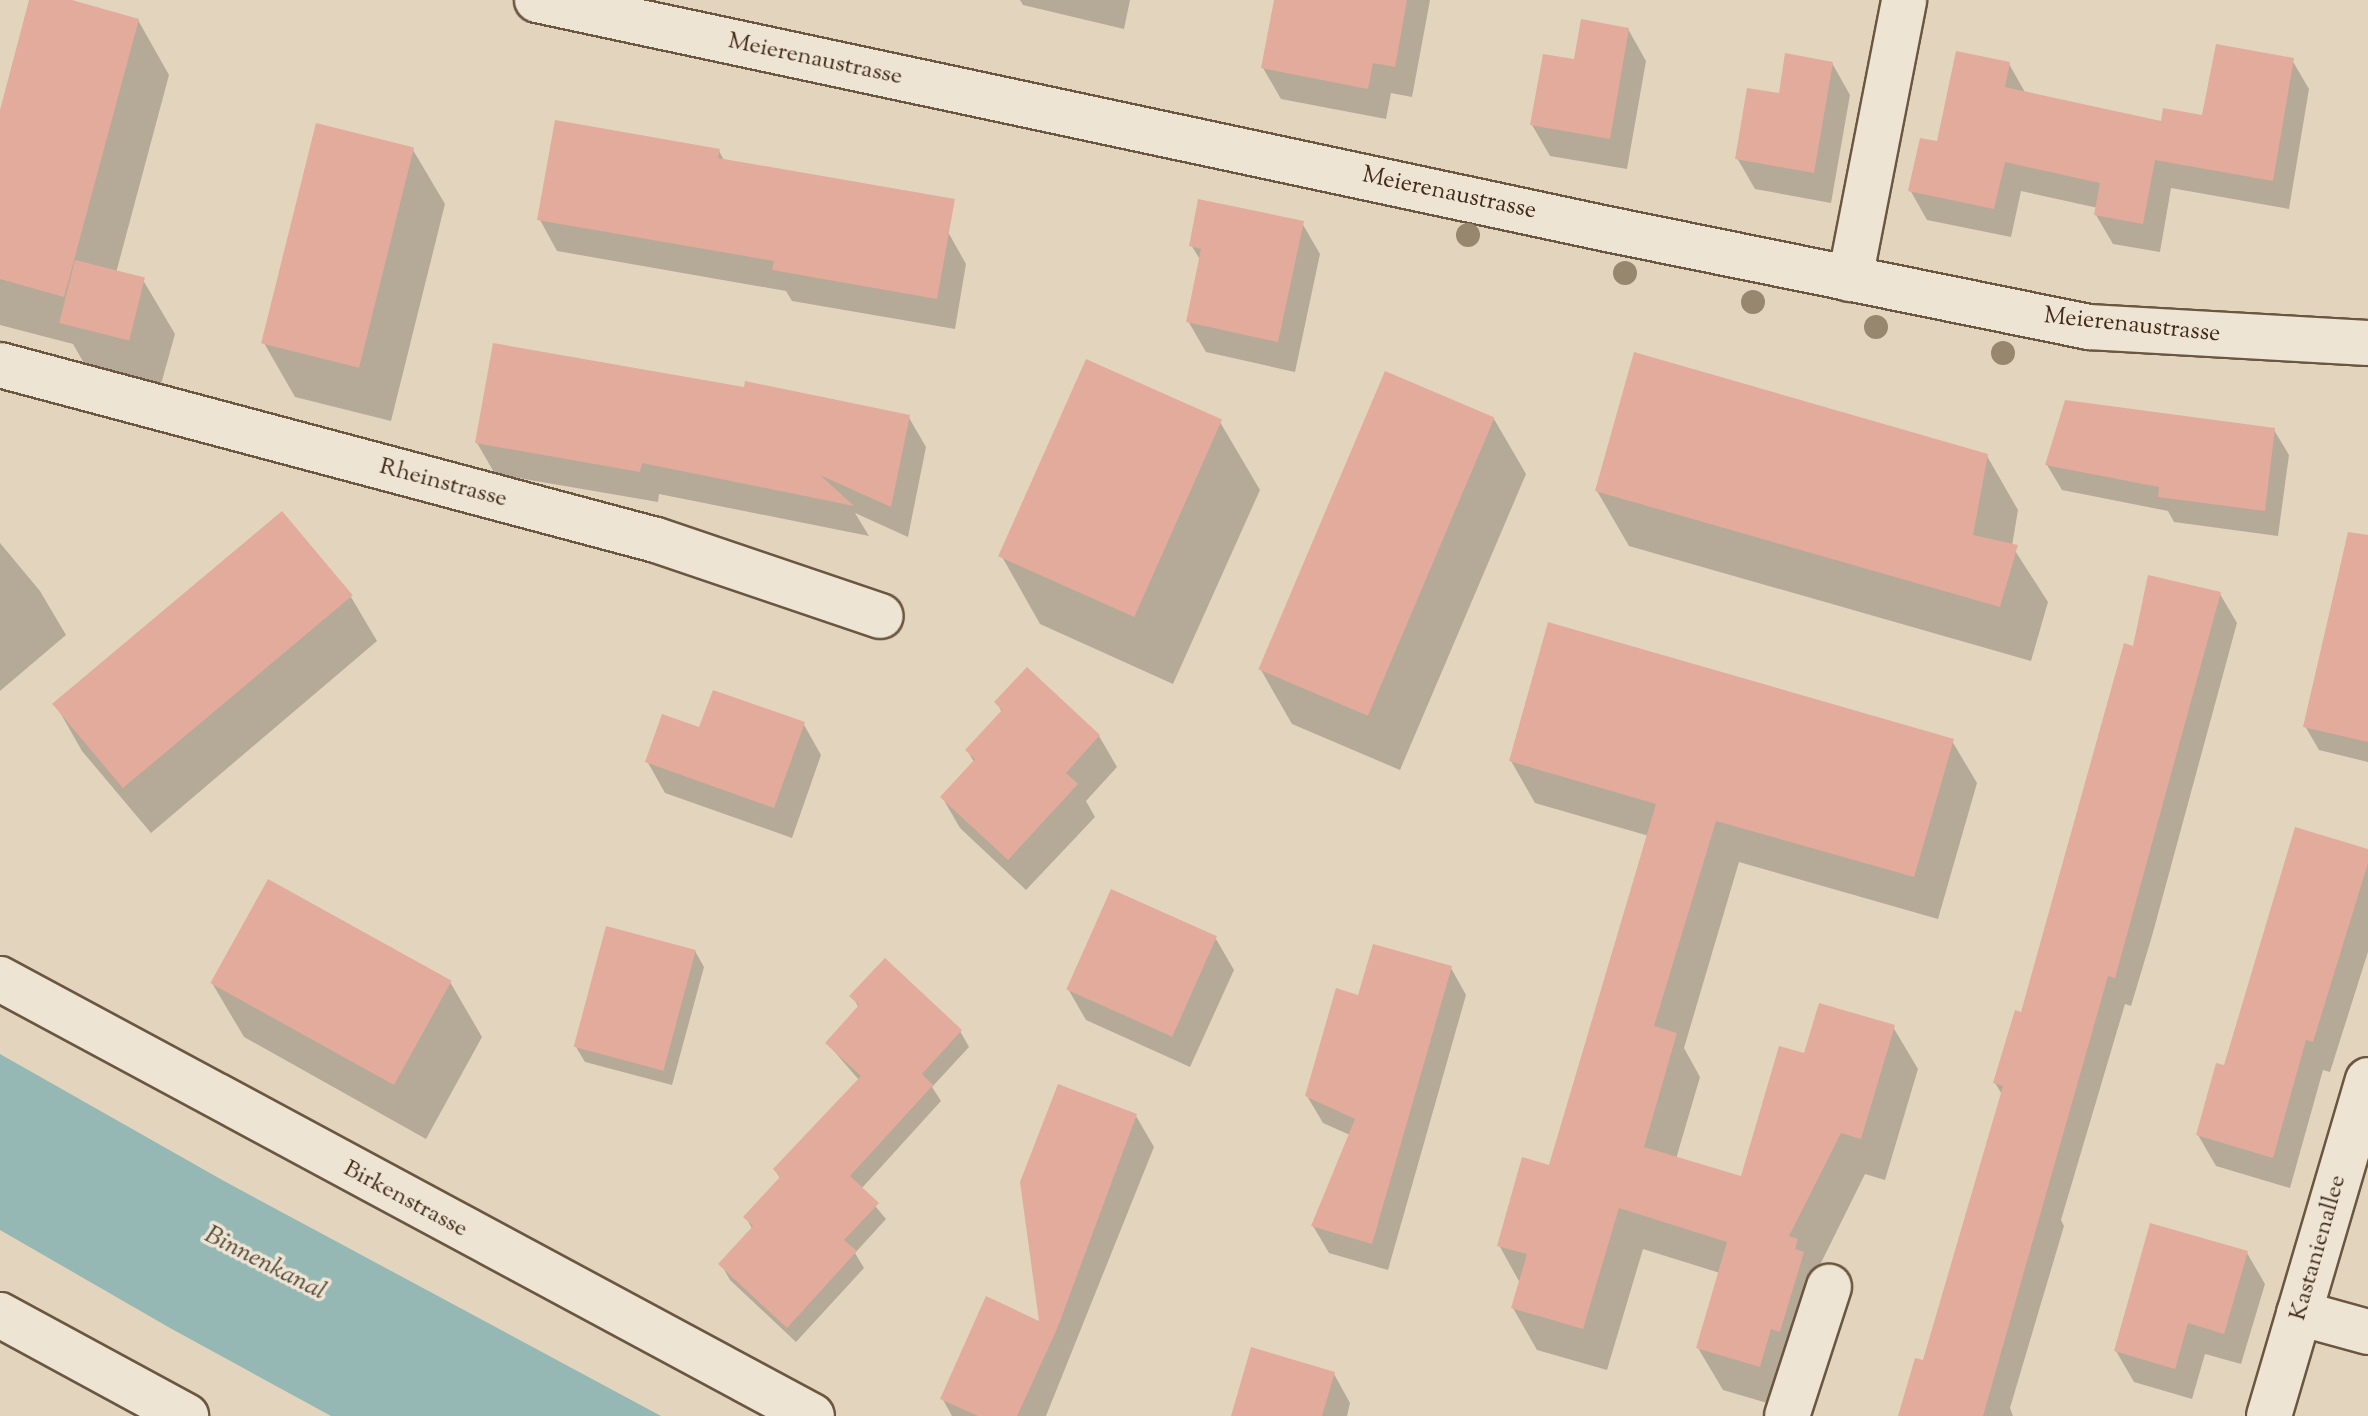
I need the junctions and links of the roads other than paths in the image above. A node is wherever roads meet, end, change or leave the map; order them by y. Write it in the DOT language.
graph roads {
  1 [pos="537,0"];
  2 [pos="1904,0"];
  3 [pos="1850,279"];
  4 [pos="2368,343"];
  5 [pos="0,365"];
  6 [pos="881,616"];
  7 [pos="0,979"];
  8 [pos="2368,1080"];
  9 [pos="1829,1287"];
  10 [pos="2299,1313"];
  11 [pos="0,1315"];
  12 [pos="2368,1332"];
  13 [pos="186,1416"];
  14 [pos="812,1416"];
  15 [pos="1787,1416"];
  16 [pos="2269,1416"];
  1 -- 3 [label="street, Meierenaustrasse"];
  2 -- 3 [label="street"];
  3 -- 4 [label="street, Meierenaustrasse"];
  5 -- 6 [label="street, Rheinstrasse"];
  7 -- 14 [label="street, Birkenstrasse"];
  8 -- 10 [label="street, Kastanienallee"];
  9 -- 15 [label="street"];
  10 -- 12 [label="street"];
  10 -- 16 [label="street, Kastanienallee"];
  11 -- 13 [label="street"];
}
